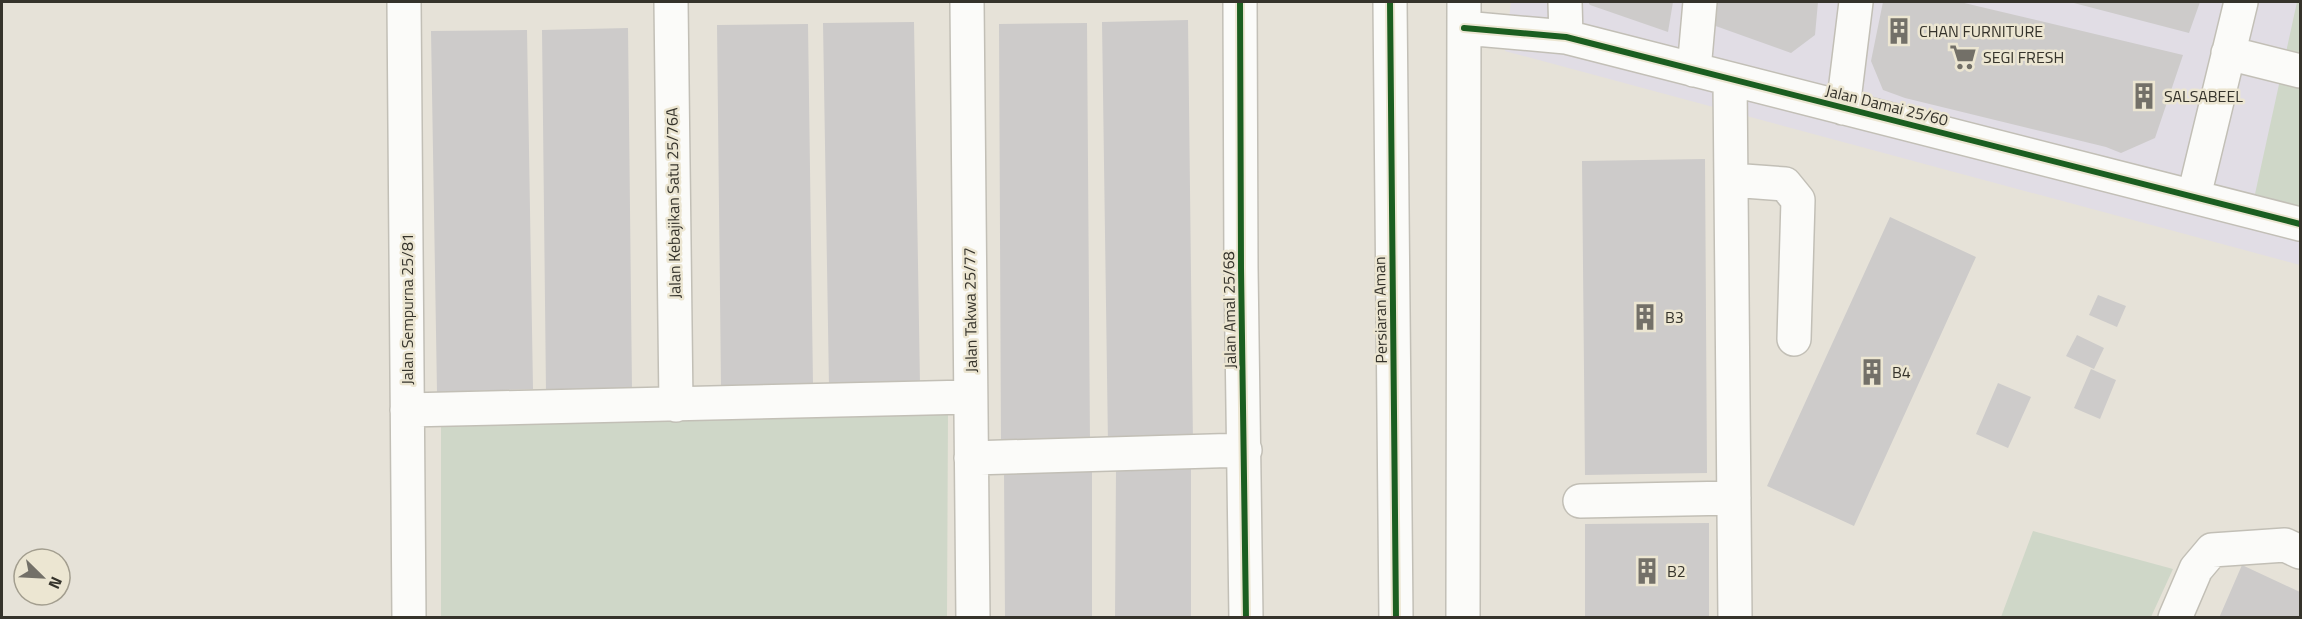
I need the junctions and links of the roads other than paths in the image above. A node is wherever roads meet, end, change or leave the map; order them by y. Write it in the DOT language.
graph roads {
  1 [pos="404,2"];
  2 [pos="671,2"];
  3 [pos="967,2"];
  4 [pos="1240,2"];
  5 [pos="1390,2"];
  6 [pos="1565,2"];
  7 [pos="1700,2"];
  8 [pos="1856,2"];
  9 [pos="2241,2"];
  10 [pos="1464,14"];
  11 [pos="1566,37"];
  12 [pos="2228,53"];
  13 [pos="1694,70"];
  14 [pos="2301,71"];
  15 [pos="1730,80"];
  16 [pos="1843,108"];
  17 [pos="1731,180"];
  18 [pos="2194,196"];
  19 [pos="2301,224"];
  20 [pos="1794,339"];
  21 [pos="970,397"];
  22 [pos="676,405"];
  23 [pos="407,410"];
  24 [pos="1245,450"];
  25 [pos="971,458"];
  26 [pos="1734,498"];
  27 [pos="1580,501"];
  28 [pos="2301,552"];
  29 [pos="409,618"];
  30 [pos="973,618"];
  31 [pos="1246,618"];
  32 [pos="1396,618"];
  33 [pos="1463,618"];
  34 [pos="1735,618"];
  35 [pos="2175,618"];
  1 -- 23 [label="street, Jalan Sempurna 25/81"];
  2 -- 22 [label="street, Jalan Kebajikan Satu 25/76A"];
  3 -- 21 [label="street, Jalan Takwa 25/77"];
  4 -- 24 [label="street, Jalan Amal 25/68"];
  5 -- 32 [label="street, Persiaran Aman"];
  6 -- 11 [label="street"];
  7 -- 13 [label="street"];
  8 -- 16 [label="street"];
  9 -- 12 [label="street"];
  10 -- 11 [label="street, Jalan Damai 25/60"];
  10 -- 33 [label="street"];
  11 -- 13 [label="street, Jalan Damai 25/60"];
  12 -- 14 [label="street"];
  12 -- 18 [label="street"];
  13 -- 15 [label="street, Jalan Damai 25/60"];
  15 -- 16 [label="street, Jalan Damai 25/60"];
  15 -- 17 [label="street"];
  16 -- 18 [label="street, Jalan Damai 25/60"];
  17 -- 20 [label="street"];
  17 -- 26 [label="street"];
  18 -- 19 [label="street, Jalan Damai 25/60"];
  21 -- 22 [label="street"];
  21 -- 25 [label="street, Jalan Takwa 25/77"];
  22 -- 23 [label="street"];
  23 -- 29 [label="street, Jalan Sempurna 25/81"];
  24 -- 25 [label="street"];
  24 -- 31 [label="street, Jalan Amal 25/68"];
  25 -- 30 [label="street, Jalan Takwa 25/77"];
  26 -- 27 [label="street"];
  26 -- 34 [label="street"];
  28 -- 35 [label="street"];
}
